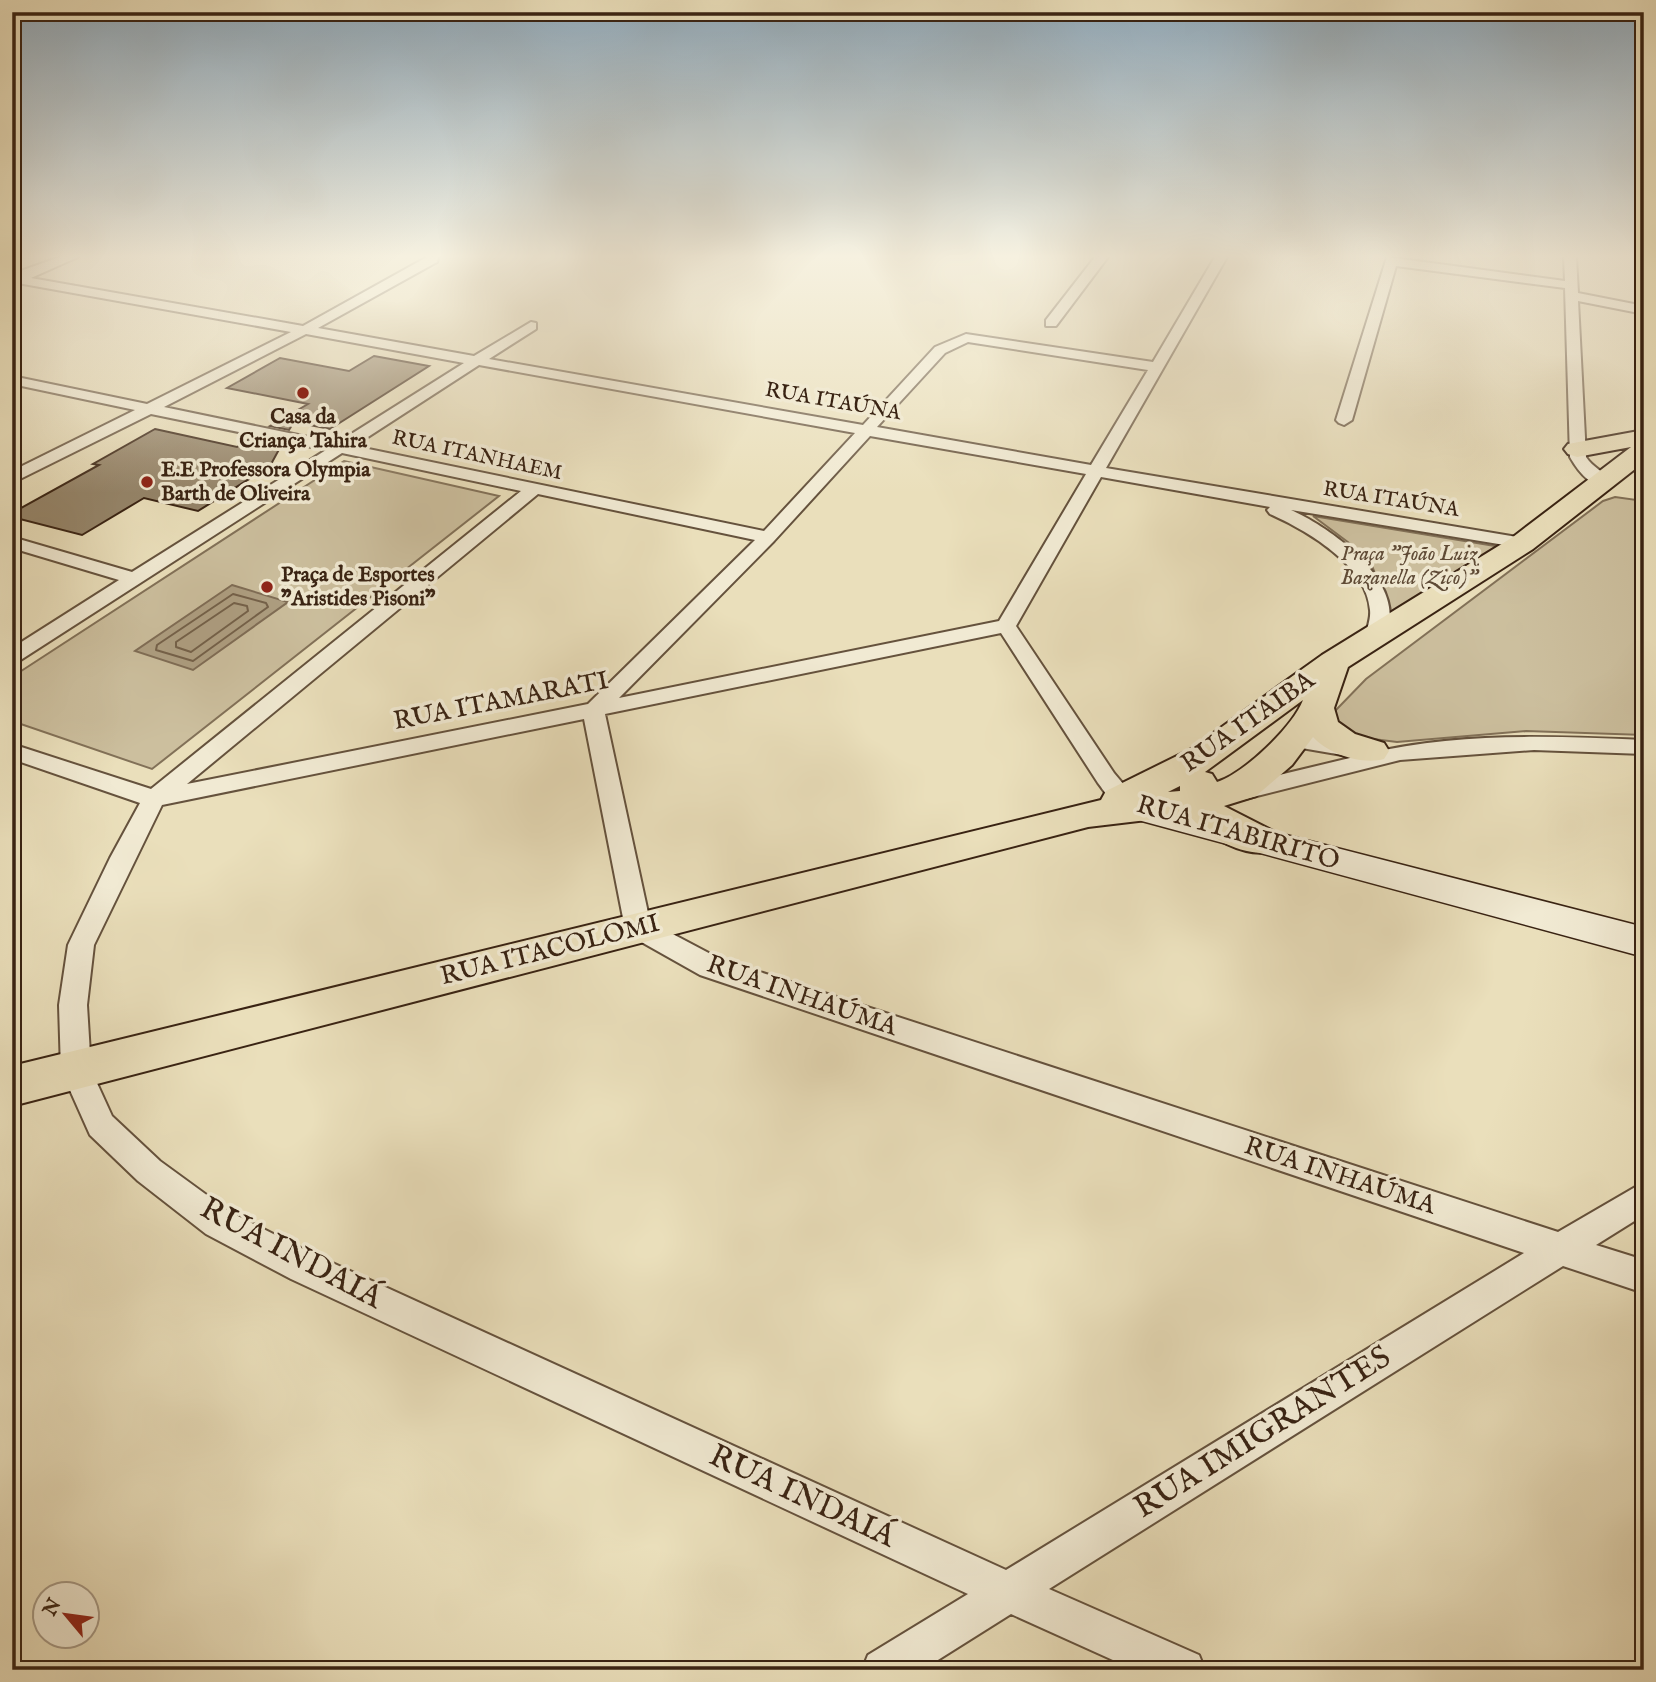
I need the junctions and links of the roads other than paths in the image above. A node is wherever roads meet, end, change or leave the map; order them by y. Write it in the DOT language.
graph roads {
  1 [pos="289,335"];
  2 [pos="338,335"];
  3 [pos="517,335"];
  4 [pos="1175,335"];
  5 [pos="1370,335"];
  6 [pos="1573,335"];
  7 [pos="478,361"];
  8 [pos="1157,367"];
  9 [pos="12,380"];
  10 [pos="146,408"];
  11 [pos="1344,420"];
  12 [pos="866,429"];
  13 [pos="1644,437"];
  14 [pos="340,449"];
  15 [pos="1577,449"];
  16 [pos="1644,449"];
  17 [pos="1096,471"];
  18 [pos="12,478"];
  19 [pos="1603,481"];
  20 [pos="533,490"];
  21 [pos="1236,496"];
  22 [pos="768,537"];
  23 [pos="12,541"];
  24 [pos="1523,543"];
  25 [pos="135,579"];
  26 [pos="1006,626"];
  27 [pos="1375,637"];
  28 [pos="12,657"];
  29 [pos="1333,662"];
  30 [pos="1317,708"];
  31 [pos="593,711"];
  32 [pos="1236,734"];
  33 [pos="1292,740"];
  34 [pos="1644,747"];
  35 [pos="12,751"];
  36 [pos="1385,752"];
  37 [pos="1204,757"];
  38 [pos="154,799"];
  39 [pos="1205,800"];
  40 [pos="1117,807"];
  41 [pos="1259,841"];
  42 [pos="638,928"];
  43 [pos="1644,942"];
  44 [pos="76,1070"];
  45 [pos="12,1086"];
  46 [pos="1644,1197"];
  47 [pos="1560,1249"];
  48 [pos="1644,1277"];
  49 [pos="1006,1591"];
  50 [pos="883,1670"];
  51 [pos="1184,1670"];
  1 -- 10 [label="street"];
  2 -- 7 [label="street, RUA ITAÚNA"];
  3 -- 7 [label="street"];
  4 -- 8 [label="street"];
  5 -- 11 [label="street"];
  6 -- 15 [label="street"];
  7 -- 12 [label="street, RUA ITAÚNA"];
  7 -- 14 [label="street"];
  8 -- 12 [label="street"];
  8 -- 17 [label="street"];
  9 -- 10 [label="street, RUA ITANHAEM"];
  10 -- 14 [label="street, RUA ITANHAEM"];
  10 -- 18 [label="street"];
  12 -- 17 [label="street, RUA ITAÚNA"];
  12 -- 22 [label="street"];
  13 -- 15 [label="main road"];
  14 -- 20 [label="street, RUA ITANHAEM"];
  14 -- 25 [label="street"];
  15 -- 19 [label="street"];
  16 -- 19 [label="main road, RUA ITAIBA"];
  17 -- 21 [label="street, RUA ITAÚNA"];
  17 -- 26 [label="street"];
  19 -- 24 [label="main road, RUA ITAIBA"];
  20 -- 22 [label="street, RUA ITANHAEM"];
  20 -- 38 [label="street, RUA INDAIÁ"];
  21 -- 24 [label="street, RUA ITAÚNA"];
  21 -- 27 [label="street"];
  22 -- 31 [label="street"];
  23 -- 25 [label="street"];
  24 -- 27 [label="main road, RUA ITAIBA"];
  25 -- 28 [label="street"];
  26 -- 31 [label="street, RUA ITAMARATI"];
  26 -- 40 [label="street, RUA ITABIRITO"];
  27 -- 29 [label="main road, RUA ITAIBA"];
  29 -- 30 [label="main road, RUA ITAIBA"];
  29 -- 32 [label="main road, RUA ITAIBA"];
  30 -- 33 [label="main road, RUA ITAIBA"];
  30 -- 36 [label="main road"];
  31 -- 38 [label="street, RUA ITAMARATI"];
  31 -- 42 [label="street"];
  32 -- 33 [label="main road"];
  32 -- 37 [label="main road, RUA ITAIBA"];
  33 -- 36 [label="street"];
  33 -- 39 [label="main road, RUA ITAIBA"];
  34 -- 36 [label="street"];
  35 -- 38 [label="street"];
  36 -- 39 [label="street"];
  37 -- 39 [label="main road"];
  37 -- 40 [label="main road, RUA ITAIBA"];
  38 -- 44 [label="street, RUA INDAIÁ"];
  39 -- 40 [label="main road, RUA ITAIBA"];
  39 -- 41 [label="main road"];
  40 -- 41 [label="street, RUA ITABIRITO"];
  40 -- 42 [label="main road, RUA ITACOLOMI"];
  41 -- 43 [label="street, RUA ITABIRITO"];
  42 -- 44 [label="main road, RUA ITACOLOMI"];
  42 -- 47 [label="street, RUA INHAÚMA"];
  44 -- 45 [label="main road, RUA ITACOLOMI"];
  44 -- 49 [label="street, RUA INDAIÁ"];
  46 -- 47 [label="street, RUA IMIGRANTES"];
  47 -- 48 [label="street, RUA INHAÚMA"];
  47 -- 49 [label="street, RUA IMIGRANTES"];
  49 -- 50 [label="street, RUA IMIGRANTES"];
  49 -- 51 [label="street, RUA INDAIÁ"];
}
